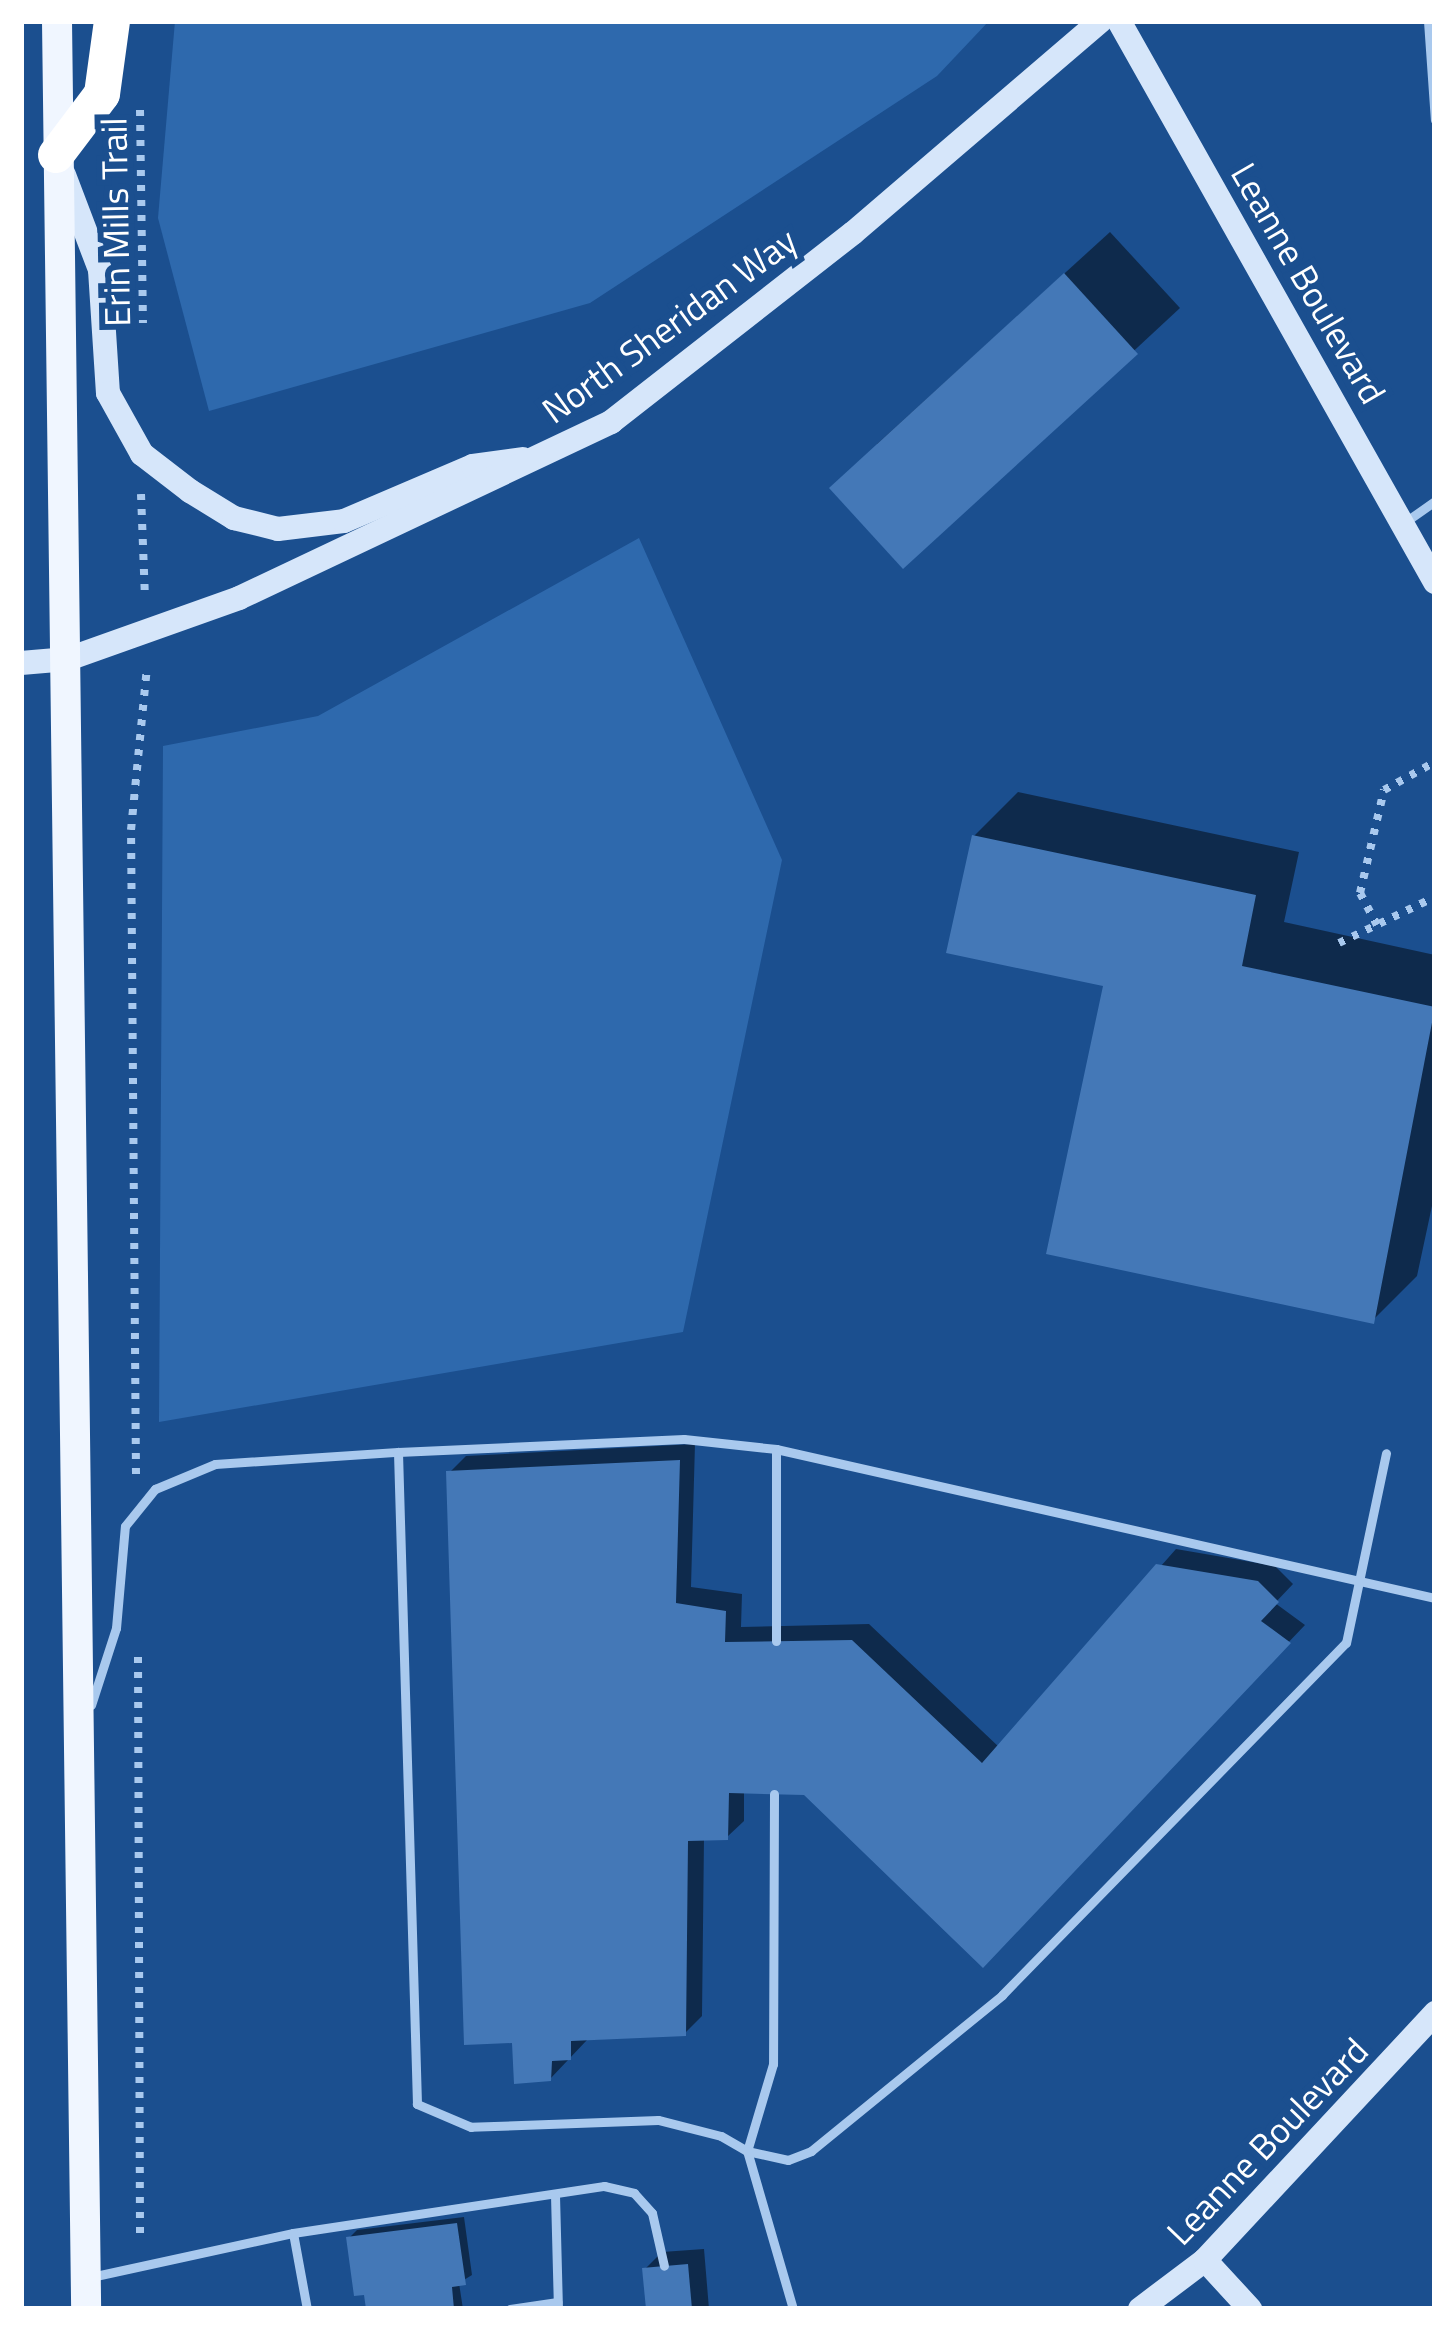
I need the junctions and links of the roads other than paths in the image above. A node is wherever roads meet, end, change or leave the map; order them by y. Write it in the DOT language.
graph roads {
  1 [pos="57,21"];
  2 [pos="112,21"];
  3 [pos="1100,21"];
  4 [pos="1119,21"];
  5 [pos="1428,21"];
  6 [pos="1435,120"];
  7 [pos="56,155"];
  8 [pos="555,454"];
  9 [pos="1435,501"];
  10 [pos="1402,524"];
  11 [pos="1435,582"];
  12 [pos="68,658"];
  13 [pos="21,663"];
  14 [pos="776,1449"];
  15 [pos="398,1452"];
  16 [pos="1386,1453"];
  17 [pos="1360,1578"];
  18 [pos="1435,1598"];
  19 [pos="776,1641"];
  20 [pos="78,1744"];
  21 [pos="774,1794"];
  22 [pos="1435,2012"];
  23 [pos="747,2151"];
  24 [pos="555,2195"];
  25 [pos="293,2233"];
  26 [pos="1205,2260"];
  27 [pos="664,2266"];
  28 [pos="86,2277"];
  29 [pos="558,2306"];
  30 [pos="86,2309"];
  31 [pos="307,2309"];
  32 [pos="510,2309"];
  33 [pos="793,2309"];
  34 [pos="1140,2309"];
  35 [pos="1250,2309"];
  1 -- 7 [label="main road"];
  2 -- 7 [label="highway"];
  3 -- 8 [label="street, North Sheridan Way"];
  4 -- 10 [label="street, Leanne Boulevard"];
  5 -- 6 [label="lane"];
  7 -- 8 [label="street"];
  7 -- 12 [label="main road"];
  8 -- 12 [label="street, North Sheridan Way"];
  9 -- 10 [label="lane"];
  10 -- 11 [label="street, Leanne Boulevard"];
  12 -- 13 [label="street, North Sheridan Way"];
  12 -- 20 [label="main road"];
  14 -- 15 [label="lane"];
  14 -- 17 [label="lane"];
  14 -- 19 [label="lane"];
  15 -- 20 [label="lane"];
  15 -- 23 [label="lane"];
  16 -- 17 [label="lane"];
  17 -- 18 [label="lane"];
  17 -- 23 [label="lane"];
  20 -- 28 [label="main road"];
  21 -- 23 [label="lane"];
  22 -- 26 [label="street, Leanne Boulevard"];
  23 -- 33 [label="lane"];
  24 -- 25 [label="lane"];
  24 -- 27 [label="lane"];
  24 -- 29 [label="lane"];
  25 -- 28 [label="lane"];
  25 -- 31 [label="lane"];
  26 -- 34 [label="street, Leanne Boulevard"];
  26 -- 35 [label="street"];
  28 -- 30 [label="main road"];
  29 -- 32 [label="lane"];
}
